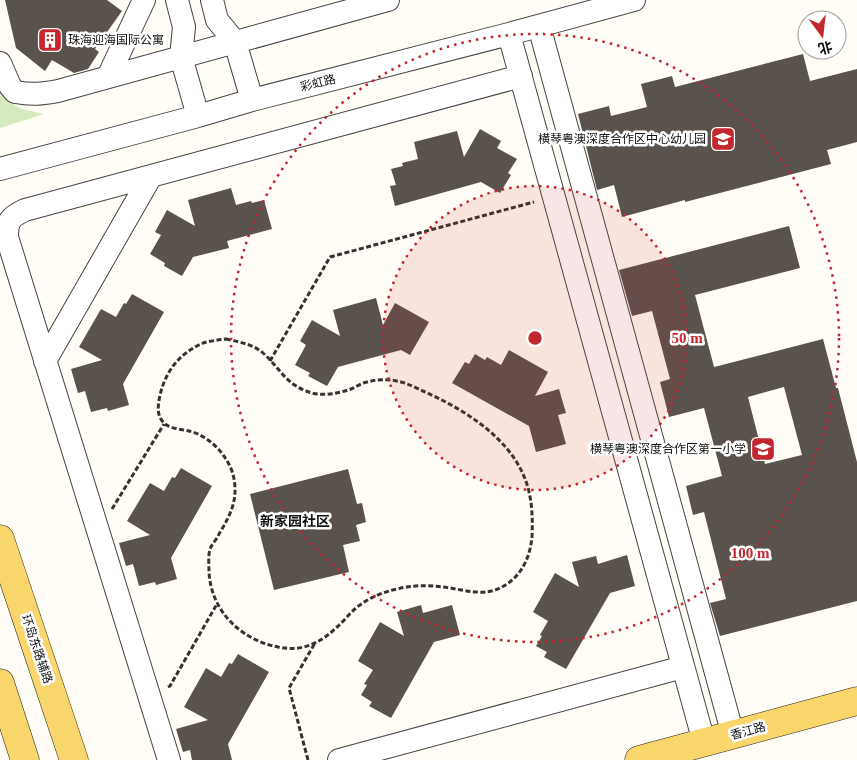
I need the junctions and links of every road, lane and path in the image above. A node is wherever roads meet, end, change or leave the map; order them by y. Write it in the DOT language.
graph roads {
  1 [pos="144,0"];
  2 [pos="177,0"];
  3 [pos="212,0"];
  4 [pos="388,0"];
  5 [pos="634,0"];
  6 [pos="539,26"];
  7 [pos="509,34"];
  8 [pos="236,42"];
  9 [pos="181,57"];
  10 [pos="0,63"];
  11 [pos="521,76"];
  12 [pos="108,77"];
  13 [pos="252,100"];
  14 [pos="198,116"];
  15 [pos="1,168"];
  16 [pos="150,176"];
  17 [pos="554,196"];
  18 [pos="45,361"];
  19 [pos="270,361"];
  20 [pos="164,424"];
  21 [pos="92,514"];
  22 [pos="0,539"];
  23 [pos="217,604"];
  24 [pos="314,643"];
  25 [pos="683,666"];
  26 [pos="0,683"];
  27 [pos="148,693"];
  28 [pos="857,701"];
  29 [pos="733,735"];
  30 [pos="704,742"];
  31 [pos="25,760"];
  32 [pos="74,760"];
  33 [pos="169,760"];
  34 [pos="308,760"];
  35 [pos="339,760"];
  36 [pos="638,760"];
  1 -- 12 [label="street"];
  2 -- 9 [label="street"];
  3 -- 8 [label="street"];
  4 -- 8 [label="street"];
  5 -- 6 [label="street, 彩虹路"];
  6 -- 7 [label="street, 彩虹路"];
  6 -- 29 [label="street"];
  7 -- 11 [label="street"];
  7 -- 13 [label="street, 彩虹路"];
  8 -- 9 [label="street"];
  8 -- 13 [label="street"];
  9 -- 12 [label="street"];
  9 -- 14 [label="street"];
  10 -- 12 [label="street"];
  11 -- 16 [label="street"];
  11 -- 17 [label="street"];
  13 -- 14 [label="street, 彩虹路"];
  14 -- 15 [label="street, 彩虹路"];
  16 -- 18 [label="street"];
  16 -- 18 [label="street"];
  17 -- 19 [label="path"];
  17 -- 25 [label="street"];
  18 -- 21 [label="street"];
  19 -- 20 [label="path"];
  19 -- 24 [label="path"];
  20 -- 21 [label="path"];
  20 -- 23 [label="path"];
  21 -- 27 [label="street"];
  22 -- 32 [label="main road, 环岛东路辅路"];
  23 -- 24 [label="path"];
  23 -- 27 [label="path"];
  24 -- 34 [label="path"];
  25 -- 30 [label="street"];
  25 -- 35 [label="street"];
  26 -- 31 [label="main road"];
  27 -- 33 [label="street"];
  28 -- 29 [label="main road, 香江路"];
  29 -- 30 [label="main road, 香江路"];
  30 -- 36 [label="main road, 香江路"];
}
